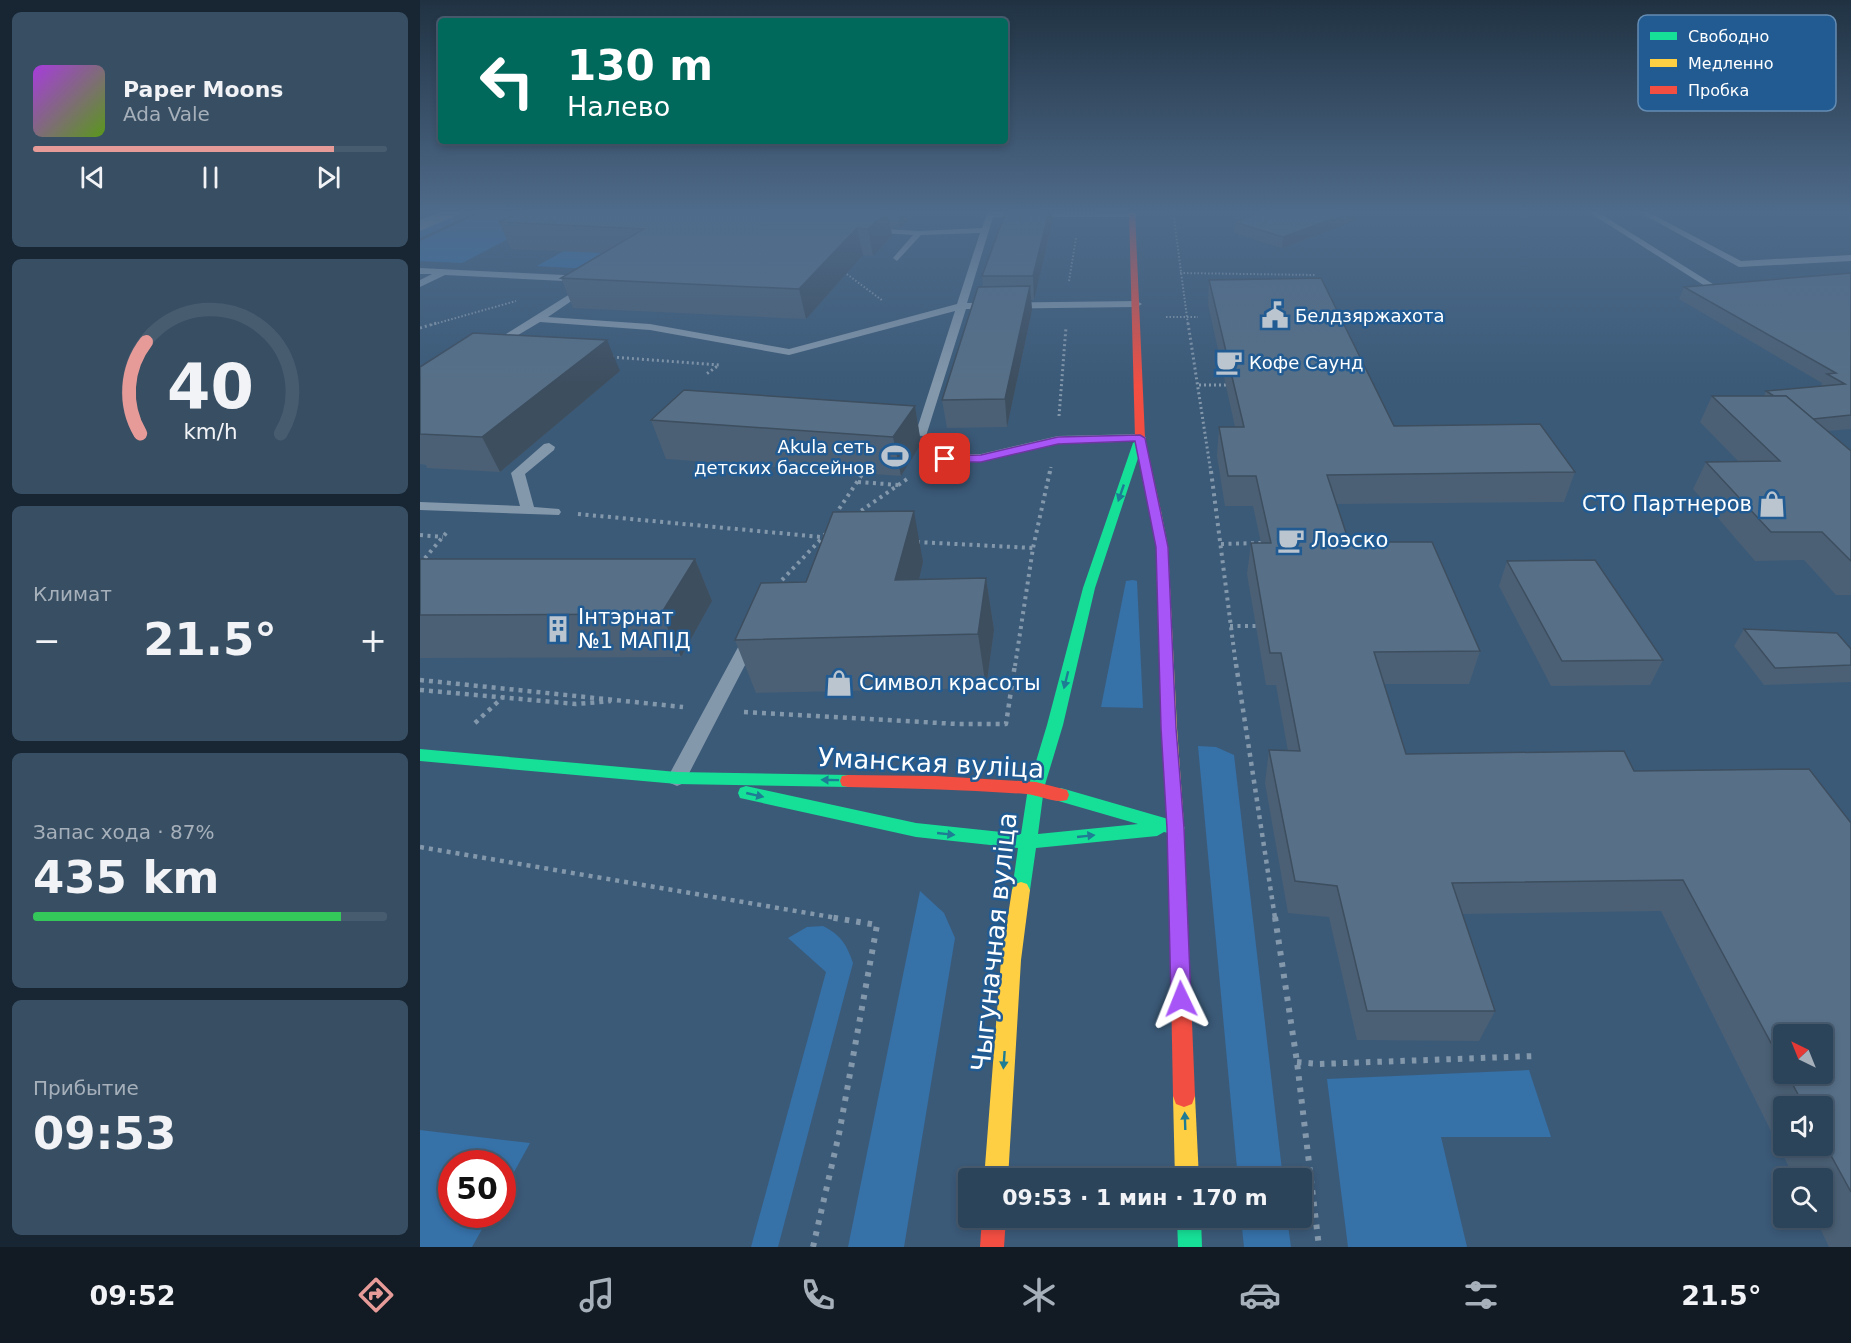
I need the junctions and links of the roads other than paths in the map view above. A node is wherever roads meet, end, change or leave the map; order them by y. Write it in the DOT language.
graph roads {
  1 [pos="973,269"];
  2 [pos="1135,269"];
  3 [pos="1684,269"];
  4 [pos="420,271"];
  5 [pos="444,272"];
  6 [pos="420,284"];
  7 [pos="1719,291"];
  8 [pos="1137,304"];
  9 [pos="962,306"];
  10 [pos="538,319"];
  11 [pos="478,354"];
  12 [pos="888,430"];
  13 [pos="1140,438"];
  14 [pos="549,447"];
  15 [pos="927,459"];
  16 [pos="420,506"];
  17 [pos="528,511"];
  18 [pos="554,512"];
  19 [pos="782,580"];
  20 [pos="420,755"];
  21 [pos="677,777"];
  22 [pos="1036,788"];
  23 [pos="1176,828"];
  24 [pos="1028,842"];
  25 [pos="997,1168"];
  26 [pos="1187,1168"];
  27 [pos="993,1228"];
  28 [pos="1189,1228"];
  29 [pos="992,1247"];
  30 [pos="1190,1247"];
  1 -- 9 [label="lane"];
  2 -- 8 [label="main road, Чыгуначная вуліца"];
  3 -- 7 [label="lane"];
  4 -- 5 [label="lane"];
  5 -- 6 [label="lane"];
  5 -- 10 [label="lane"];
  8 -- 9 [label="lane"];
  8 -- 13 [label="main road, Чыгуначная вуліца"];
  9 -- 10 [label="lane"];
  9 -- 12 [label="lane"];
  10 -- 11 [label="lane"];
  13 -- 15 [label="lane"];
  13 -- 22 [label="main road, Чыгуначная вуліца, one-way"];
  13 -- 23 [label="main road, Чыгуначная вуліца"];
  14 -- 17 [label="lane"];
  16 -- 17 [label="lane"];
  17 -- 18 [label="lane"];
  19 -- 21 [label="lane"];
  20 -- 21 [label="main road, Уманская вуліца"];
  22 -- 21 [label="main road, Уманская вуліца, one-way"];
  21 -- 24 [label="main road, Уманская вуліца, one-way"];
  22 -- 23 [label="main road, Уманская вуліца"];
  22 -- 24 [label="main road, Чыгуначная вуліца"];
  24 -- 23 [label="main road, Уманская вуліца, one-way"];
  26 -- 23 [label="main road, Чыгуначная вуліца, one-way"];
  24 -- 25 [label="main road, Чыгуначная вуліца, one-way"];
  27 -- 29 [label="main road"];
  28 -- 30 [label="main road"];
}
